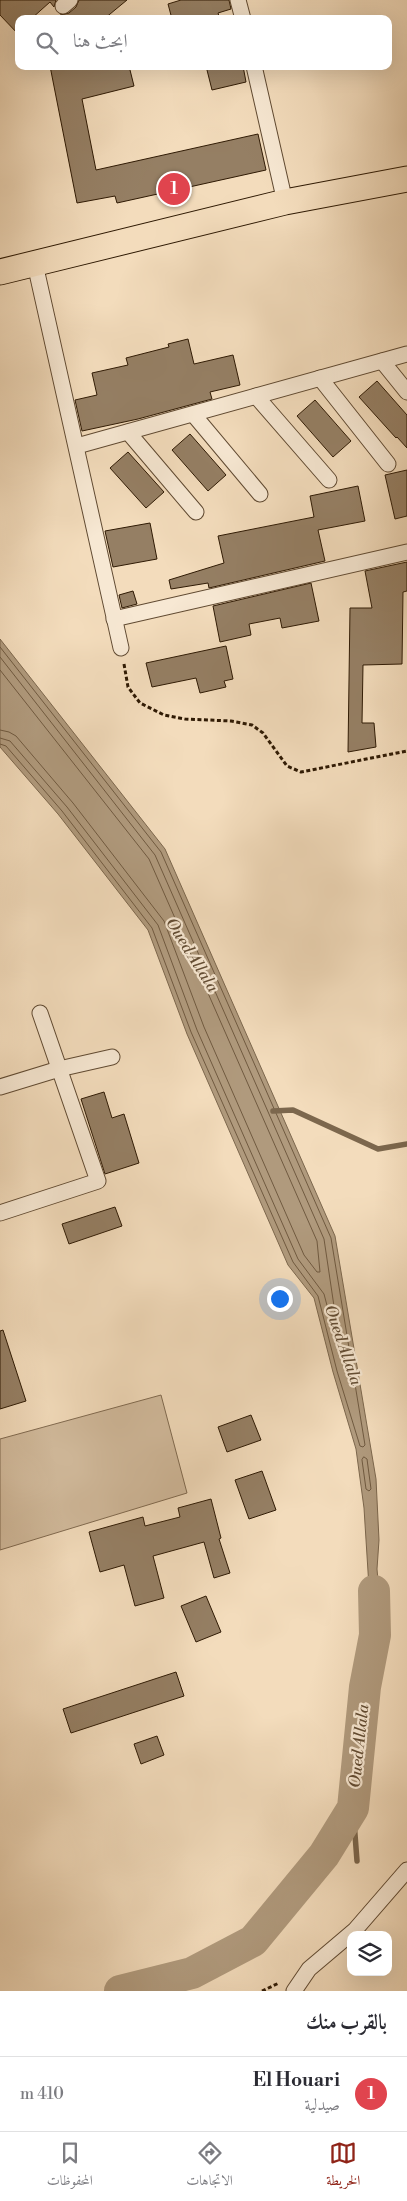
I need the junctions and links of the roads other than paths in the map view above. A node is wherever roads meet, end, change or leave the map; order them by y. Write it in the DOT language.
graph roads {
  1 [pos="238,0"];
  2 [pos="242,15"];
  3 [pos="255,70"];
  4 [pos="407,179"];
  5 [pos="285,202"];
  6 [pos="35,264"];
  7 [pos="0,272"];
  8 [pos="407,354"];
  9 [pos="382,361"];
  10 [pos="320,378"];
  11 [pos="407,392"];
  12 [pos="256,396"];
  13 [pos="193,414"];
  14 [pos="128,432"];
  15 [pos="76,446"];
  16 [pos="388,464"];
  17 [pos="329,480"];
  18 [pos="260,494"];
  19 [pos="196,512"];
  20 [pos="407,552"];
  21 [pos="114,618"];
  22 [pos="121,648"];
  23 [pos="40,1013"];
  24 [pos="112,1058"];
  25 [pos="59,1069"];
  26 [pos="0,1088"];
  27 [pos="0,1213"];
  28 [pos="407,1870"];
  29 [pos="294,1991"];
  1 -- 2 [label="street"];
  3 -- 5 [label="street"];
  4 -- 5 [label="main road"];
  5 -- 6 [label="main road"];
  6 -- 7 [label="main road"];
  6 -- 15 [label="street"];
  8 -- 9 [label="street"];
  9 -- 10 [label="street"];
  9 -- 11 [label="street"];
  10 -- 12 [label="street"];
  10 -- 16 [label="street"];
  12 -- 13 [label="street"];
  12 -- 17 [label="street"];
  13 -- 14 [label="street"];
  13 -- 18 [label="street"];
  14 -- 15 [label="street"];
  14 -- 19 [label="street"];
  15 -- 21 [label="street"];
  20 -- 21 [label="street"];
  21 -- 22 [label="street"];
  23 -- 25 [label="street"];
  24 -- 25 [label="street"];
  25 -- 26 [label="street"];
  25 -- 27 [label="street"];
  28 -- 29 [label="street"];
}
